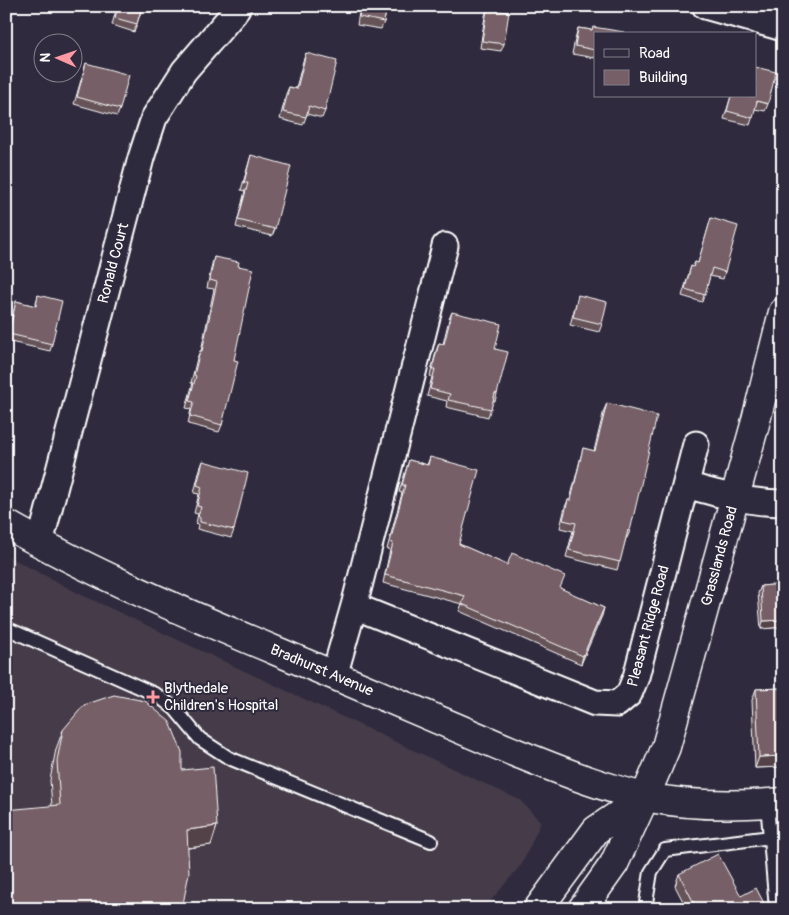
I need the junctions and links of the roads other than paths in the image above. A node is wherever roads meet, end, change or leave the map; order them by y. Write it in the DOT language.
graph roads {
  1 [pos="238,6"];
  2 [pos="705,6"];
  3 [pos="783,28"];
  4 [pos="445,246"];
  5 [pos="783,312"];
  6 [pos="696,444"];
  7 [pos="686,485"];
  8 [pos="734,498"];
  9 [pos="783,503"];
  10 [pos="6,524"];
  11 [pos="40,543"];
  12 [pos="354,606"];
  13 [pos="6,628"];
  14 [pos="334,676"];
  15 [pos="645,797"];
  16 [pos="775,803"];
  17 [pos="770,837"];
  18 [pos="431,841"];
  19 [pos="538,909"];
  20 [pos="582,909"];
  21 [pos="645,909"];
  22 [pos="776,909"];
  1 -- 11 [label="street, Ronald Court"];
  2 -- 3 [label="street"];
  4 -- 12 [label="street"];
  5 -- 8 [label="main road, Grasslands Road"];
  6 -- 7 [label="street, Pleasant Ridge Road"];
  7 -- 8 [label="street"];
  7 -- 12 [label="street, Pleasant Ridge Road"];
  8 -- 9 [label="street"];
  8 -- 15 [label="main road, Grasslands Road"];
  10 -- 11 [label="main road, Bradhurst Avenue"];
  11 -- 14 [label="main road, Bradhurst Avenue"];
  12 -- 14 [label="street"];
  13 -- 18 [label="lane"];
  14 -- 15 [label="main road, Bradhurst Avenue"];
  15 -- 16 [label="main road, Bradhurst Avenue"];
  15 -- 19 [label="main road"];
  15 -- 20 [label="main road, Grasslands Road"];
  16 -- 17 [label="lane"];
  17 -- 21 [label="lane"];
  17 -- 22 [label="lane"];
}
